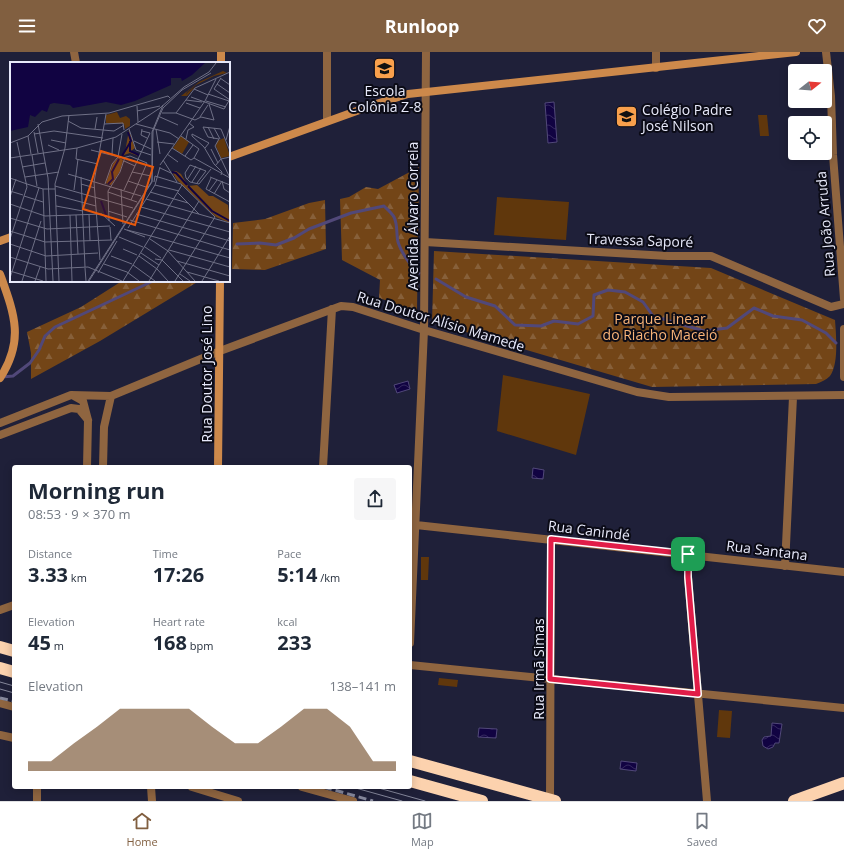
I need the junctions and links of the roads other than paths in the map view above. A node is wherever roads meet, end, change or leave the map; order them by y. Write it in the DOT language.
graph roads {
  1 [pos="74,52"];
  2 [pos="327,52"];
  3 [pos="426,52"];
  4 [pos="656,52"];
  5 [pos="796,52"];
  6 [pos="826,52"];
  7 [pos="76,62"];
  8 [pos="656,68"];
  9 [pos="425,92"];
  10 [pos="327,121"];
  11 [pos="230,157"];
  12 [pos="841,216"];
  13 [pos="10,237"];
  14 [pos="0,241"];
  15 [pos="425,242"];
  16 [pos="0,274"];
  17 [pos="220,282"];
  18 [pos="844,299"];
  19 [pos="844,304"];
  20 [pos="332,309"];
  21 [pos="844,329"];
  22 [pos="424,330"];
  23 [pos="220,351"];
  24 [pos="844,377"];
  25 [pos="0,378"];
  26 [pos="71,395"];
  27 [pos="844,395"];
  28 [pos="110,396"];
  29 [pos="793,397"];
  30 [pos="88,420"];
  31 [pos="0,423"];
  32 [pos="0,435"];
  33 [pos="87,465"];
  34 [pos="103,465"];
  35 [pos="218,465"];
  36 [pos="323,465"];
  37 [pos="414,476"];
  38 [pos="416,524"];
  39 [pos="551,539"];
  40 [pos="688,554"];
  41 [pos="785,566"];
  42 [pos="844,572"];
  43 [pos="412,603"];
  44 [pos="12,606"];
  45 [pos="0,610"];
  46 [pos="0,647"];
  47 [pos="12,650"];
  48 [pos="412,665"];
  49 [pos="0,668"];
  50 [pos="12,671"];
  51 [pos="550,679"];
  52 [pos="698,694"];
  53 [pos="0,703"];
  54 [pos="12,706"];
  55 [pos="844,708"];
  56 [pos="0,735"];
  57 [pos="12,738"];
  58 [pos="412,762"];
  59 [pos="412,782"];
  60 [pos="844,783"];
  61 [pos="37,789"];
  62 [pos="151,789"];
  63 [pos="199,789"];
  64 [pos="309,789"];
  65 [pos="825,796"];
  66 [pos="552,800"];
  67 [pos="37,801"];
  68 [pos="152,801"];
  69 [pos="238,801"];
  70 [pos="353,801"];
  71 [pos="482,801"];
  72 [pos="707,801"];
  73 [pos="794,801"];
  1 -- 7 [label="street"];
  2 -- 10 [label="street"];
  3 -- 9 [label="street, Avenida Álvaro Correia"];
  4 -- 8 [label="street"];
  5 -- 8 [label="street"];
  6 -- 12 [label="street, Rua João Arruda"];
  8 -- 9 [label="street"];
  9 -- 10 [label="street"];
  9 -- 15 [label="street, Avenida Álvaro Correia"];
  10 -- 11 [label="street"];
  12 -- 18 [label="street, Rua João Arruda"];
  13 -- 14 [label="street"];
  15 -- 19 [label="street, Travessa Saporé"];
  15 -- 22 [label="street, Avenida Álvaro Correia"];
  16 -- 25 [label="street"];
  17 -- 23 [label="street, Rua Doutor José Lino"];
  20 -- 22 [label="street, Rua Doutor Alísio Mamede"];
  20 -- 23 [label="street, Rua Doutor Alísio Mamede"];
  20 -- 36 [label="street"];
  21 -- 24 [label="street"];
  22 -- 29 [label="street, Rua Doutor Alísio Mamede"];
  22 -- 37 [label="street, Avenida Álvaro Correia"];
  23 -- 28 [label="street, Rua Doutor Alísio Mamede"];
  23 -- 35 [label="street, Rua Doutor José Lino"];
  26 -- 28 [label="street, Rua Doutor Alísio Mamede"];
  26 -- 30 [label="street"];
  26 -- 31 [label="street, Rua Doutor Alísio Mamede"];
  27 -- 29 [label="street, Rua Doutor Alísio Mamede"];
  28 -- 34 [label="street"];
  29 -- 41 [label="street"];
  30 -- 32 [label="street"];
  30 -- 33 [label="street"];
  37 -- 38 [label="street, Avenida Álvaro Correia"];
  38 -- 39 [label="street, Rua Canindé"];
  38 -- 43 [label="street, Avenida Álvaro Correia"];
  39 -- 40 [label="street, Rua Canindé"];
  39 -- 51 [label="street, Rua Irmã Simas"];
  40 -- 41 [label="street, Rua Santana"];
  40 -- 52 [label="street"];
  41 -- 42 [label="street, Rua Santana"];
  44 -- 45 [label="street"];
  46 -- 47 [label="highway"];
  48 -- 51 [label="street"];
  49 -- 50 [label="highway"];
  51 -- 52 [label="street"];
  51 -- 66 [label="street, Rua Irmã Simas"];
  52 -- 55 [label="street"];
  52 -- 72 [label="street"];
  53 -- 54 [label="street"];
  56 -- 57 [label="street"];
  58 -- 66 [label="highway"];
  59 -- 71 [label="highway"];
  60 -- 65 [label="highway"];
  61 -- 67 [label="street"];
  62 -- 68 [label="street"];
  63 -- 69 [label="street"];
  64 -- 70 [label="street"];
  65 -- 73 [label="highway"];
}
